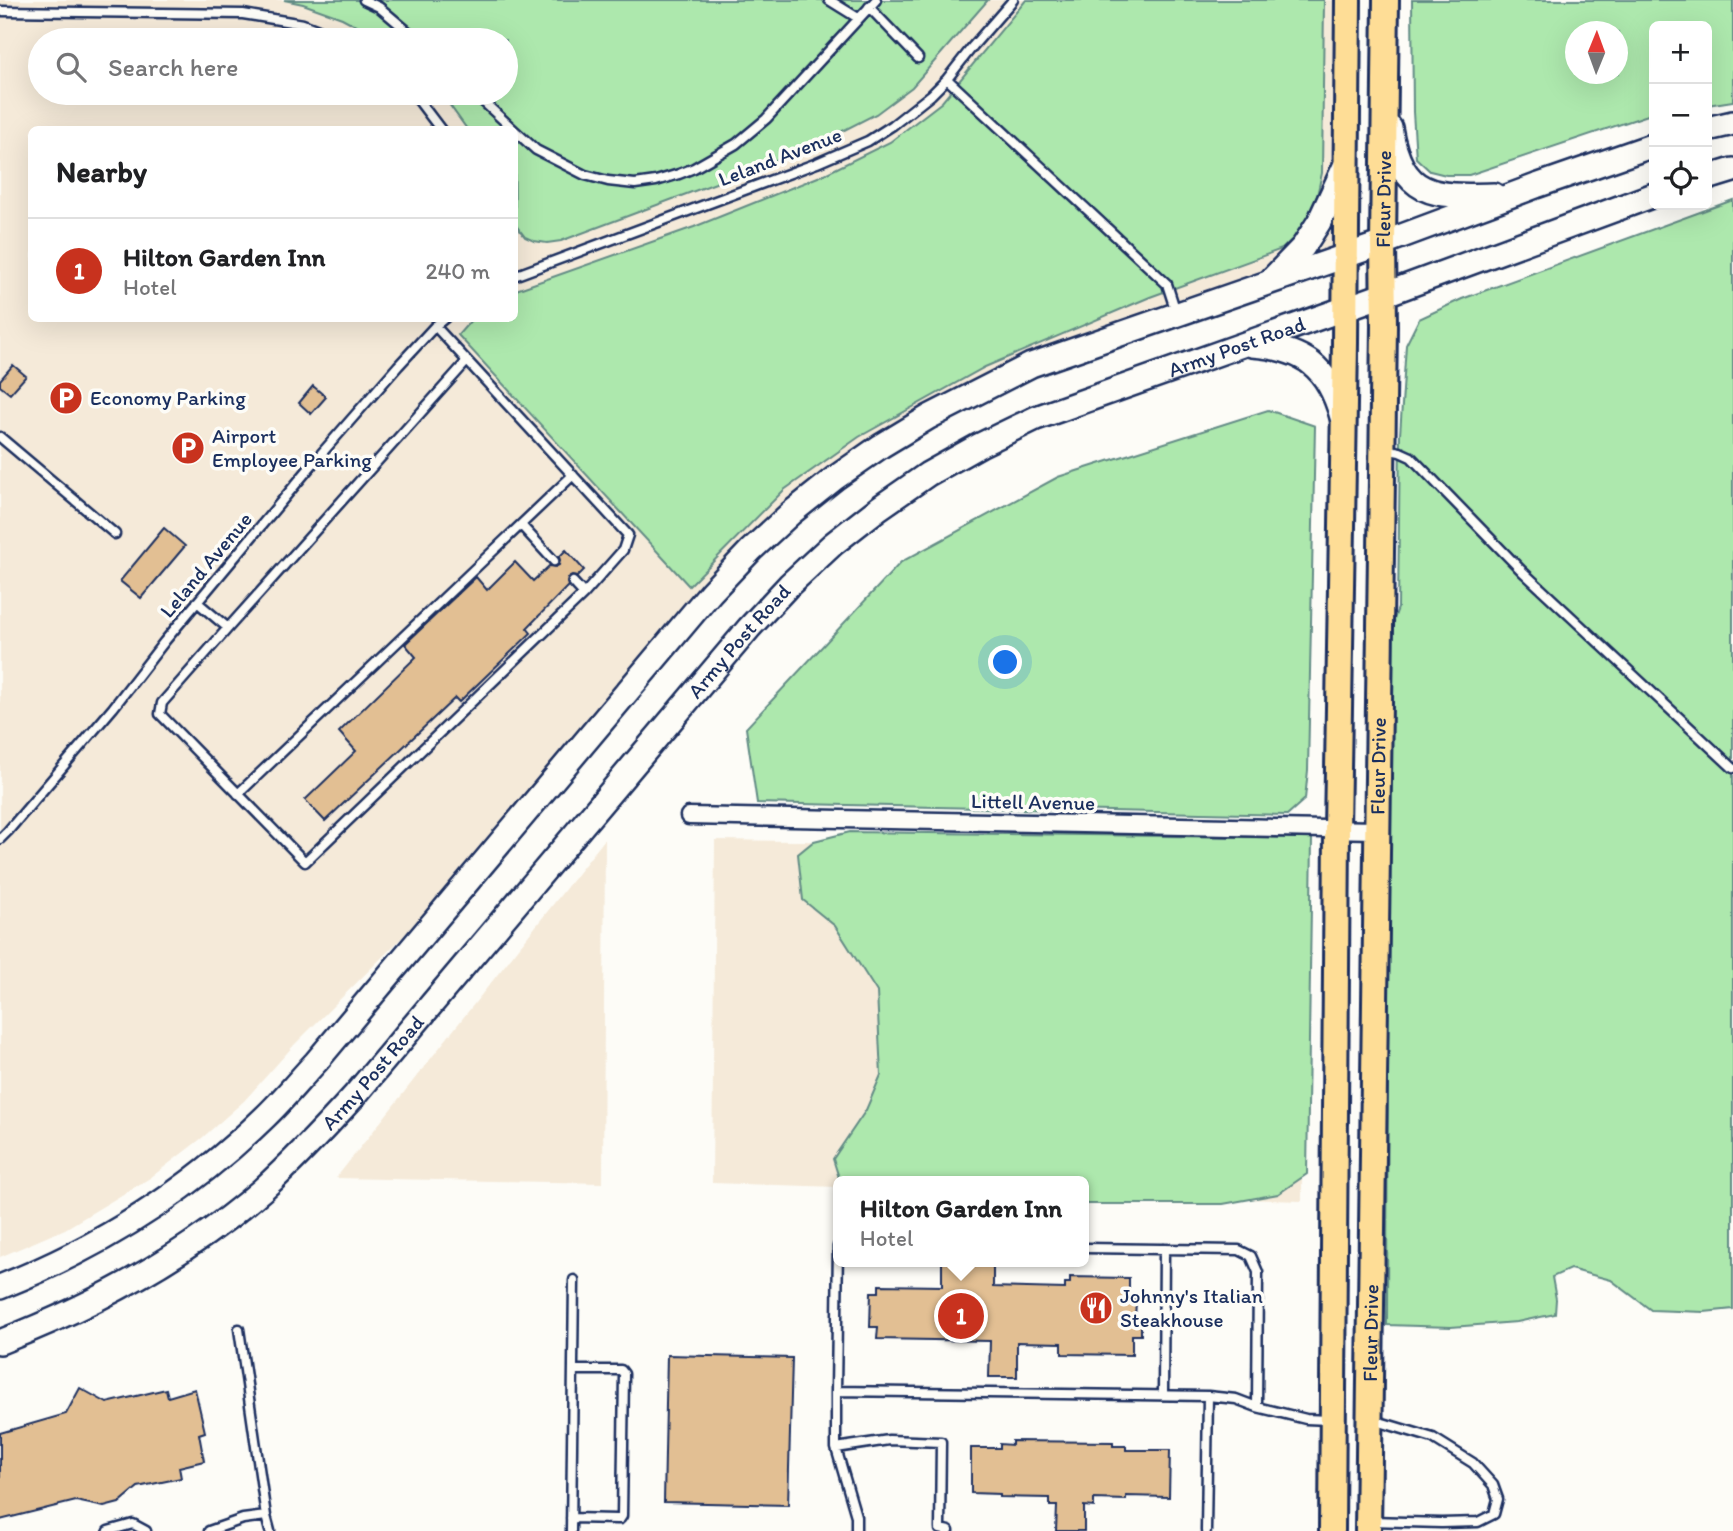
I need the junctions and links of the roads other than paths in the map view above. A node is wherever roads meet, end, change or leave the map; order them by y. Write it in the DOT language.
graph roads {
  1 [pos="364,0"];
  2 [pos="830,0"];
  3 [pos="876,0"];
  4 [pos="1013,0"];
  5 [pos="1348,0"];
  6 [pos="1386,0"];
  7 [pos="869,7"];
  8 [pos="0,11"];
  9 [pos="858,18"];
  10 [pos="313,28"];
  11 [pos="403,28"];
  12 [pos="918,58"];
  13 [pos="947,79"];
  14 [pos="1385,97"];
  15 [pos="422,105"];
  16 [pos="487,105"];
  17 [pos="1733,123"];
  18 [pos="438,126"];
  19 [pos="510,126"];
  20 [pos="1712,128"];
  21 [pos="518,134"];
  22 [pos="1649,147"];
  23 [pos="1346,164"];
  24 [pos="1733,170"];
  25 [pos="1712,176"];
  26 [pos="1515,194"];
  27 [pos="1649,197"];
  28 [pos="1382,243"];
  29 [pos="1345,256"];
  30 [pos="518,275"];
  31 [pos="1269,282"];
  32 [pos="1383,295"];
  33 [pos="1345,309"];
  34 [pos="1177,314"];
  35 [pos="440,322"];
  36 [pos="435,326"];
  37 [pos="1245,344"];
  38 [pos="467,361"];
  39 [pos="1343,424"];
  40 [pos="0,438"];
  41 [pos="1382,449"];
  42 [pos="573,475"];
  43 [pos="521,525"];
  44 [pos="116,534"];
  45 [pos="554,561"];
  46 [pos="573,582"];
  47 [pos="584,594"];
  48 [pos="197,602"];
  49 [pos="228,628"];
  50 [pos="1733,768"];
  51 [pos="239,794"];
  52 [pos="689,816"];
  53 [pos="1337,830"];
  54 [pos="1376,830"];
  55 [pos="0,839"];
  56 [pos="1089,1248"];
  57 [pos="1164,1249"];
  58 [pos="838,1267"];
  59 [pos="574,1280"];
  60 [pos="0,1287"];
  61 [pos="239,1329"];
  62 [pos="0,1342"];
  63 [pos="573,1370"];
  64 [pos="836,1391"];
  65 [pos="1163,1395"];
  66 [pos="1208,1395"];
  67 [pos="1257,1407"];
  68 [pos="1369,1419"];
  69 [pos="1332,1420"];
  70 [pos="836,1448"];
  71 [pos="266,1516"];
  72 [pos="571,1518"];
  73 [pos="1368,1526"];
  74 [pos="108,1531"];
  75 [pos="146,1531"];
  76 [pos="209,1531"];
  77 [pos="270,1531"];
  78 [pos="571,1531"];
  79 [pos="856,1531"];
  80 [pos="949,1531"];
  81 [pos="1206,1531"];
  82 [pos="1332,1531"];
  1 -- 11 [label="lane"];
  2 -- 9 [label="lane"];
  3 -- 7 [label="lane"];
  4 -- 13 [label="lane, Leland Avenue"];
  5 -- 23 [label="main road, Fleur Drive"];
  6 -- 14 [label="main road, Fleur Drive"];
  7 -- 9 [label="lane"];
  7 -- 12 [label="lane"];
  8 -- 10 [label="lane"];
  9 -- 21 [label="lane"];
  13 -- 30 [label="lane, Leland Avenue"];
  13 -- 34 [label="lane"];
  14 -- 26 [label="main road"];
  14 -- 28 [label="main road, Fleur Drive"];
  15 -- 18 [label="lane"];
  16 -- 19 [label="lane"];
  17 -- 20 [label="main road"];
  22 -- 26 [label="main road"];
  23 -- 29 [label="main road, Fleur Drive"];
  23 -- 31 [label="main road"];
  24 -- 25 [label="main road"];
  26 -- 28 [label="main road"];
  27 -- 32 [label="main road, Army Post Road"];
  28 -- 29 [label="main road"];
  28 -- 32 [label="main road, Fleur Drive"];
  29 -- 31 [label="main road"];
  29 -- 33 [label="main road, Fleur Drive"];
  31 -- 34 [label="main road"];
  32 -- 33 [label="main road, Army Post Road"];
  32 -- 41 [label="main road, Fleur Drive"];
  33 -- 37 [label="main road, Army Post Road"];
  33 -- 39 [label="main road, Fleur Drive"];
  34 -- 60 [label="main road"];
  35 -- 36 [label="lane, Leland Avenue"];
  36 -- 38 [label="lane"];
  36 -- 48 [label="lane, Leland Avenue"];
  37 -- 39 [label="main road"];
  37 -- 62 [label="main road, Army Post Road"];
  38 -- 42 [label="lane"];
  38 -- 49 [label="lane"];
  39 -- 53 [label="main road, Fleur Drive"];
  40 -- 44 [label="lane"];
  41 -- 50 [label="lane"];
  41 -- 54 [label="main road, Fleur Drive"];
  42 -- 43 [label="lane"];
  42 -- 47 [label="lane"];
  43 -- 45 [label="lane"];
  43 -- 51 [label="lane"];
  46 -- 47 [label="lane"];
  47 -- 51 [label="lane"];
  48 -- 49 [label="lane"];
  48 -- 55 [label="lane, Leland Avenue"];
  49 -- 51 [label="lane"];
  52 -- 53 [label="street, Littell Avenue"];
  53 -- 54 [label="street, Littell Avenue"];
  53 -- 69 [label="main road, Fleur Drive"];
  54 -- 68 [label="main road, Fleur Drive"];
  56 -- 57 [label="lane"];
  57 -- 65 [label="lane"];
  57 -- 67 [label="lane"];
  58 -- 64 [label="lane"];
  59 -- 63 [label="lane"];
  61 -- 71 [label="lane"];
  63 -- 72 [label="lane"];
  63 -- 72 [label="lane"];
  64 -- 65 [label="lane"];
  64 -- 70 [label="lane"];
  65 -- 66 [label="lane"];
  66 -- 67 [label="lane"];
  66 -- 81 [label="lane"];
  67 -- 69 [label="lane"];
  68 -- 69 [label="main road"];
  68 -- 73 [label="main road, Fleur Drive"];
  68 -- 73 [label="lane"];
  69 -- 82 [label="main road, Fleur Drive"];
  70 -- 79 [label="lane"];
  70 -- 80 [label="lane"];
  71 -- 76 [label="lane"];
  71 -- 77 [label="lane"];
  72 -- 78 [label="lane"];
  74 -- 75 [label="lane"];
}
